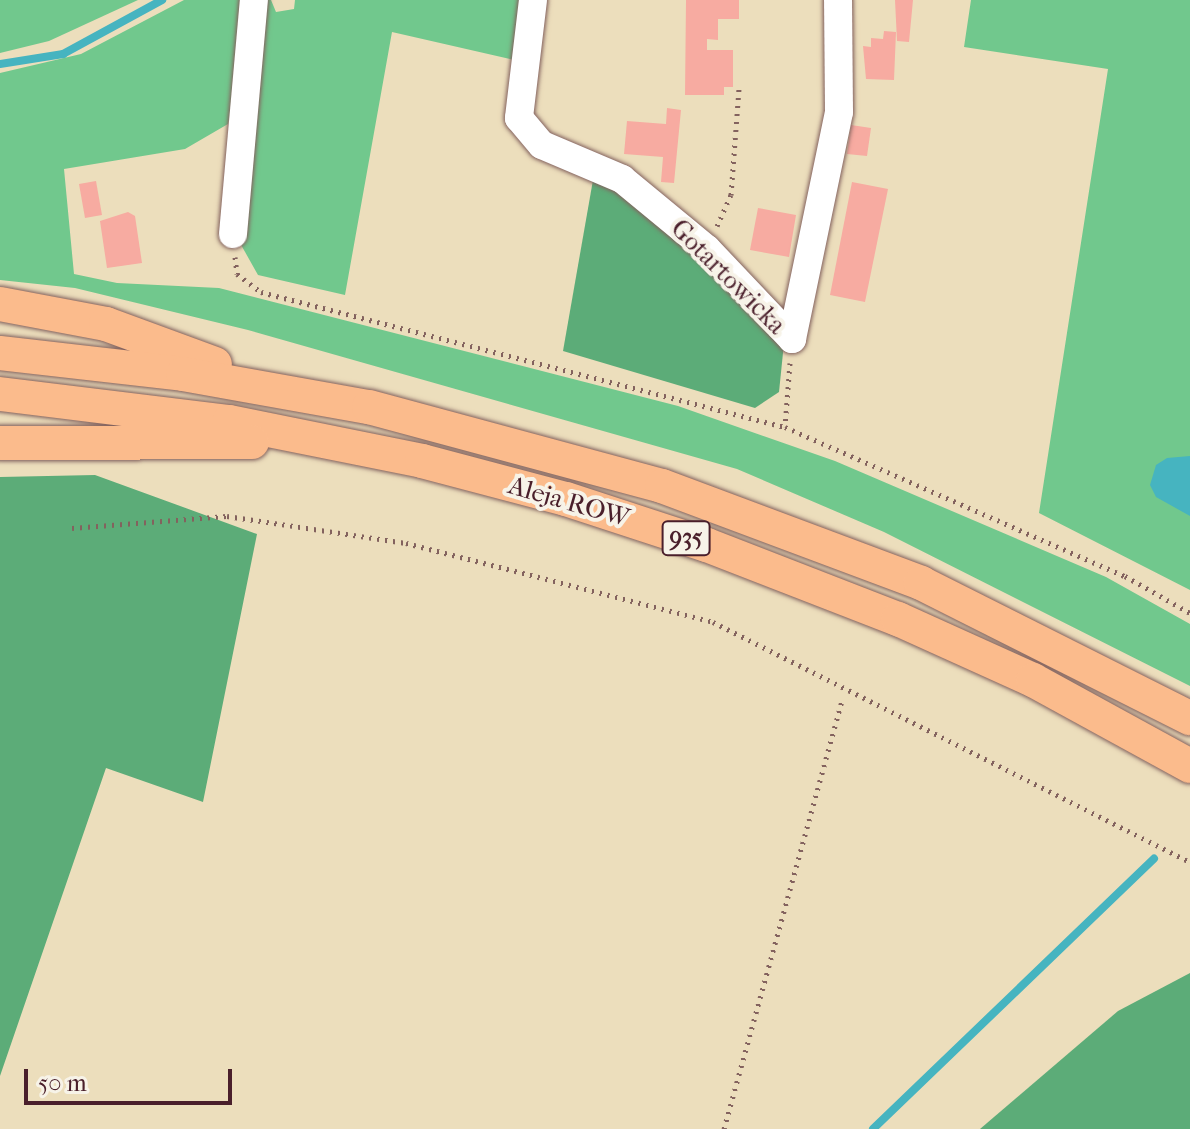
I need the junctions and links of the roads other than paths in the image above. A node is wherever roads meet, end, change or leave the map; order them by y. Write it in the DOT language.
graph roads {
  1 [pos="254,0"];
  2 [pos="533,0"];
  3 [pos="838,0"];
  4 [pos="233,234"];
  5 [pos="0,304"];
  6 [pos="0,353"];
  7 [pos="292,392"];
  8 [pos="0,394"];
  9 [pos="324,440"];
  10 [pos="0,443"];
  11 [pos="1190,718"];
  12 [pos="1190,766"];
  1 -- 4 [label="street"];
  2 -- 3 [label="street, Gotartowicka"];
  5 -- 7 [label="main road"];
  6 -- 7 [label="main road, Aleja ROW / 935"];
  7 -- 11 [label="main road, Aleja ROW / 935"];
  8 -- 9 [label="main road, Aleja ROW / 935"];
  9 -- 10 [label="main road"];
  9 -- 12 [label="main road, Aleja ROW / 935"];
}
